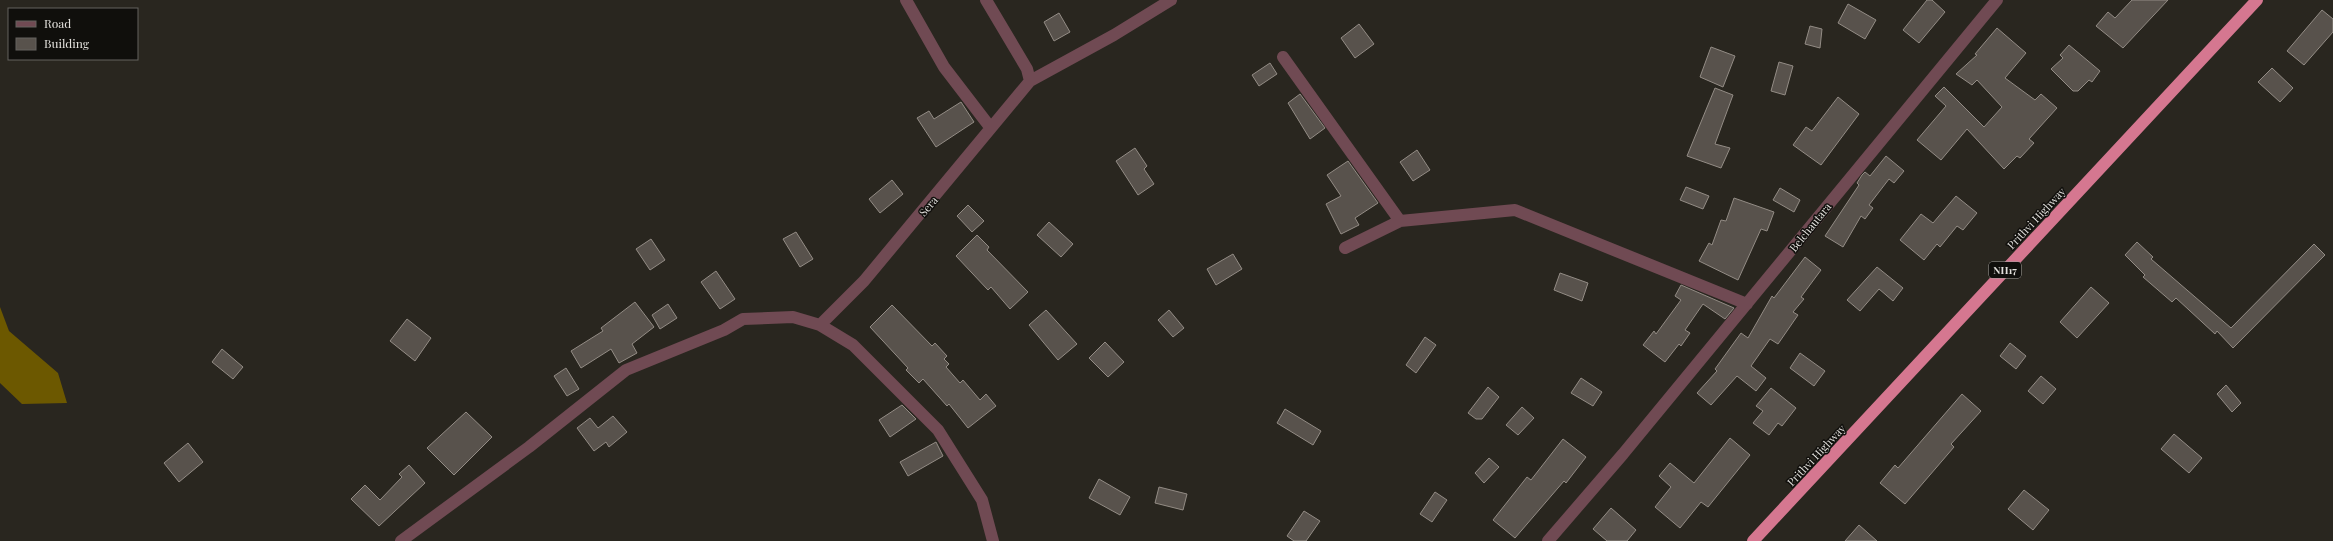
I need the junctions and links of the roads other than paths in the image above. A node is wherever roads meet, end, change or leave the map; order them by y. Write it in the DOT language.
graph roads {
  1 [pos="906,0"];
  2 [pos="986,0"];
  3 [pos="1171,0"];
  4 [pos="1997,0"];
  5 [pos="2257,0"];
  6 [pos="1283,58"];
  7 [pos="1030,81"];
  8 [pos="990,127"];
  9 [pos="1400,221"];
  10 [pos="1346,248"];
  11 [pos="1747,304"];
  12 [pos="820,325"];
  13 [pos="1758,540"];
  14 [pos="400,541"];
  15 [pos="993,541"];
  16 [pos="1548,541"];
  1 -- 8 [label="street"];
  2 -- 7 [label="street"];
  3 -- 7 [label="street, Sera"];
  4 -- 11 [label="street, Belchautara"];
  5 -- 13 [label="highway, Prithvi Highway / NH17"];
  6 -- 9 [label="street"];
  7 -- 8 [label="street, Sera"];
  8 -- 12 [label="street, Sera"];
  9 -- 10 [label="street"];
  9 -- 11 [label="street"];
  11 -- 16 [label="street, Belchautara"];
  12 -- 14 [label="street"];
  12 -- 15 [label="street"];
}
